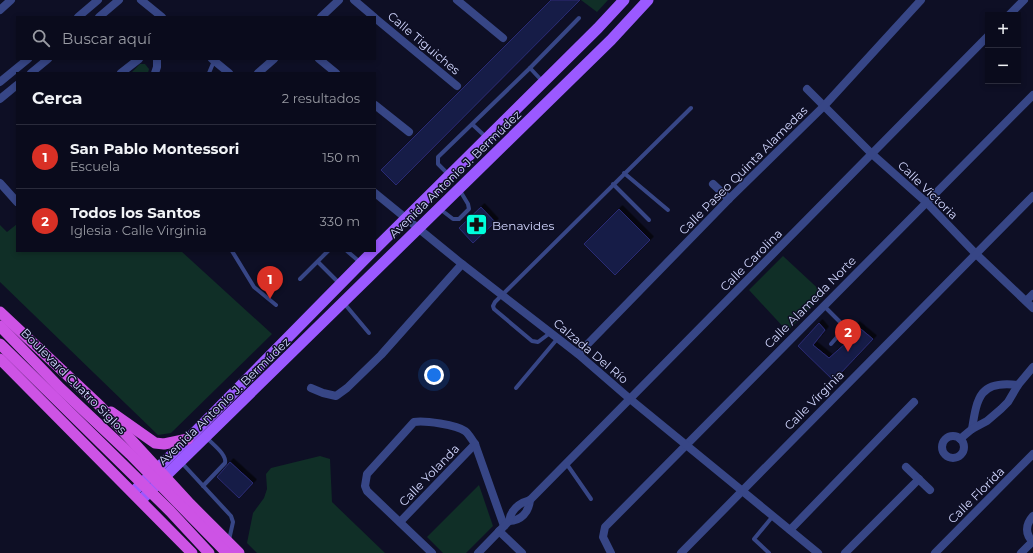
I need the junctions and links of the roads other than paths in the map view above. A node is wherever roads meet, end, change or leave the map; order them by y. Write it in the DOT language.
graph roads {
  1 [pos="11,0"];
  2 [pos="98,0"];
  3 [pos="118,0"];
  4 [pos="141,0"];
  5 [pos="340,0"];
  6 [pos="354,0"];
  7 [pos="457,0"];
  8 [pos="624,0"];
  9 [pos="648,0"];
  10 [pos="921,0"];
  11 [pos="1024,0"];
  12 [pos="0,10"];
  13 [pos="1012,12"];
  14 [pos="79,16"];
  15 [pos="100,16"];
  16 [pos="161,16"];
  17 [pos="321,16"];
  18 [pos="373,16"];
  19 [pos="579,18"];
  20 [pos="376,19"];
  21 [pos="503,38"];
  22 [pos="985,39"];
  23 [pos="27,60"];
  24 [pos="47,60"];
  25 [pos="138,60"];
  26 [pos="157,60"];
  27 [pos="213,60"];
  28 [pos="273,60"];
  29 [pos="320,60"];
  30 [pos="530,68"];
  31 [pos="32,72"];
  32 [pos="122,72"];
  33 [pos="155,72"];
  34 [pos="209,72"];
  35 [pos="228,72"];
  36 [pos="259,72"];
  37 [pos="335,72"];
  38 [pos="0,82"];
  39 [pos="543,82"];
  40 [pos="16,86"];
  41 [pos="457,86"];
  42 [pos="807,89"];
  43 [pos="1033,95"];
  44 [pos="1,97"];
  45 [pos="376,105"];
  46 [pos="824,106"];
  47 [pos="691,108"];
  48 [pos="473,125"];
  49 [pos="409,132"];
  50 [pos="487,138"];
  51 [pos="872,154"];
  52 [pos="624,173"];
  53 [pos="450,175"];
  54 [pos="0,183"];
  55 [pos="613,184"];
  56 [pos="713,184"];
  57 [pos="459,189"];
  58 [pos="376,194"];
  59 [pos="1033,196"];
  60 [pos="729,199"];
  61 [pos="16,201"];
  62 [pos="926,202"];
  63 [pos="439,208"];
  64 [pos="668,210"];
  65 [pos="406,218"];
  66 [pos="649,220"];
  67 [pos="418,228"];
  68 [pos="376,248"];
  69 [pos="233,252"];
  70 [pos="327,252"];
  71 [pos="348,252"];
  72 [pos="372,252"];
  73 [pos="975,253"];
  74 [pos="318,262"];
  75 [pos="361,264"];
  76 [pos="462,264"];
  77 [pos="300,279"];
  78 [pos="340,284"];
  79 [pos="1033,294"];
  80 [pos="502,295"];
  81 [pos="1026,301"];
  82 [pos="343,302"];
  83 [pos="276,305"];
  84 [pos="824,306"];
  85 [pos="1033,308"];
  86 [pos="0,312"];
  87 [pos="0,326"];
  88 [pos="368,333"];
  89 [pos="551,333"];
  90 [pos="558,338"];
  91 [pos="0,344"];
  92 [pos="831,344"];
  93 [pos="578,354"];
  94 [pos="0,359"];
  95 [pos="1033,367"];
  96 [pos="1018,385"];
  97 [pos="310,388"];
  98 [pos="516,388"];
  99 [pos="630,399"];
  100 [pos="914,402"];
  101 [pos="100,406"];
  102 [pos="972,429"];
  103 [pos="206,437"];
  104 [pos="188,439"];
  105 [pos="960,439"];
  106 [pos="475,444"];
  107 [pos="686,445"];
  108 [pos="133,450"];
  109 [pos="1033,454"];
  110 [pos="180,462"];
  111 [pos="566,464"];
  112 [pos="108,467"];
  113 [pos="906,467"];
  114 [pos="161,472"];
  115 [pos="919,479"];
  116 [pos="203,486"];
  117 [pos="742,490"];
  118 [pos="930,490"];
  119 [pos="137,496"];
  120 [pos="591,499"];
  121 [pos="183,502"];
  122 [pos="773,516"];
  123 [pos="1033,516"];
  124 [pos="161,520"];
  125 [pos="400,522"];
  126 [pos="504,526"];
  127 [pos="790,530"];
  128 [pos="1033,542"];
  129 [pos="228,548"];
  130 [pos="192,553"];
  131 [pos="209,553"];
  132 [pos="239,553"];
  133 [pos="432,553"];
  134 [pos="478,553"];
  135 [pos="522,553"];
  136 [pos="611,553"];
  137 [pos="681,553"];
  138 [pos="769,553"];
  139 [pos="818,553"];
  140 [pos="845,553"];
  141 [pos="935,553"];
  142 [pos="1021,553"];
  1 -- 12 [label="street"];
  2 -- 14 [label="street"];
  3 -- 15 [label="street"];
  4 -- 16 [label="street"];
  5 -- 17 [label="street"];
  6 -- 18 [label="street, Calle Tiguiches"];
  7 -- 21 [label="street"];
  8 -- 39 [label="main road, Avenida Antonio J. Bermúdez"];
  9 -- 57 [label="main road, Avenida Antonio J. Bermúdez"];
  10 -- 46 [label="street, Calle Paseo Quinta Alamedas"];
  11 -- 13 [label="street"];
  19 -- 30 [label="lane"];
  20 -- 41 [label="street, Calle Tiguiches"];
  22 -- 51 [label="street, Calle Carolina"];
  23 -- 38 [label="street"];
  24 -- 31 [label="street"];
  25 -- 32 [label="street"];
  26 -- 33 [label="street"];
  27 -- 34 [label="lane"];
  27 -- 35 [label="street"];
  28 -- 36 [label="street"];
  29 -- 37 [label="street"];
  30 -- 39 [label="lane"];
  30 -- 48 [label="lane"];
  39 -- 50 [label="main road, Avenida Antonio J. Bermúdez"];
  40 -- 44 [label="street"];
  42 -- 46 [label="street, Calle Victoria"];
  43 -- 62 [label="street, Calle Alameda Norte"];
  45 -- 49 [label="street"];
  46 -- 51 [label="street, Calle Victoria"];
  46 -- 60 [label="street, Calle Paseo Quinta Alamedas"];
  47 -- 52 [label="lane"];
  48 -- 50 [label="lane"];
  48 -- 53 [label="lane"];
  50 -- 53 [label="main road, Avenida Antonio J. Bermúdez"];
  51 -- 62 [label="street, Calle Victoria"];
  51 -- 99 [label="street, Calle Carolina"];
  52 -- 55 [label="lane"];
  52 -- 64 [label="lane"];
  53 -- 65 [label="main road, Avenida Antonio J. Bermúdez"];
  54 -- 61 [label="street"];
  55 -- 66 [label="lane"];
  55 -- 80 [label="lane"];
  56 -- 60 [label="street"];
  57 -- 63 [label="main road, Avenida Antonio J. Bermúdez"];
  57 -- 63 [label="lane"];
  58 -- 65 [label="street, Calzada Del Río"];
  59 -- 73 [label="street, Calle Virginia"];
  60 -- 93 [label="street, Calle Paseo Quinta Alamedas"];
  62 -- 73 [label="street, Calle Victoria"];
  62 -- 84 [label="street, Calle Alameda Norte"];
  63 -- 67 [label="main road, Avenida Antonio J. Bermúdez"];
  65 -- 67 [label="street, Calzada Del Río"];
  65 -- 68 [label="main road, Avenida Antonio J. Bermúdez"];
  67 -- 76 [label="street, Calzada Del Río"];
  67 -- 82 [label="main road, Avenida Antonio J. Bermúdez"];
  69 -- 83 [label="lane"];
  70 -- 74 [label="lane"];
  71 -- 75 [label="lane"];
  72 -- 75 [label="main road, Avenida Antonio J. Bermúdez"];
  73 -- 81 [label="street, Calle Victoria"];
  73 -- 117 [label="street, Calle Virginia"];
  74 -- 77 [label="lane"];
  74 -- 78 [label="lane"];
  75 -- 78 [label="main road, Avenida Antonio J. Bermúdez"];
  76 -- 80 [label="street, Calzada Del Río"];
  76 -- 97 [label="street"];
  78 -- 104 [label="main road, Avenida Antonio J. Bermúdez"];
  79 -- 81 [label="street"];
  80 -- 89 [label="street, Calzada Del Río"];
  80 -- 89 [label="lane"];
  81 -- 85 [label="street, Calle Victoria"];
  82 -- 88 [label="lane"];
  82 -- 103 [label="main road, Avenida Antonio J. Bermúdez"];
  84 -- 92 [label="lane"];
  84 -- 107 [label="street, Calle Alameda Norte"];
  86 -- 101 [label="highway"];
  87 -- 108 [label="highway, Boulevard Cuatro Siglos"];
  89 -- 90 [label="street, Calzada Del Río"];
  90 -- 93 [label="street, Calzada Del Río"];
  90 -- 98 [label="lane"];
  91 -- 131 [label="highway, Boulevard Cuatro Siglos"];
  93 -- 99 [label="street, Calzada Del Río"];
  94 -- 112 [label="highway"];
  95 -- 96 [label="street"];
  96 -- 102 [label="street"];
  96 -- 102 [label="street"];
  99 -- 107 [label="street, Calzada Del Río"];
  99 -- 111 [label="street, Calle Carolina"];
  100 -- 127 [label="street"];
  101 -- 104 [label="highway"];
  101 -- 108 [label="highway"];
  102 -- 105 [label="street"];
  103 -- 110 [label="main road, Avenida Antonio J. Bermúdez"];
  103 -- 116 [label="lane"];
  104 -- 114 [label="main road, Avenida Antonio J. Bermúdez"];
  106 -- 125 [label="street, Calle Yolanda"];
  106 -- 125 [label="street"];
  106 -- 126 [label="street"];
  107 -- 117 [label="street, Calzada Del Río"];
  107 -- 136 [label="street, Calle Alameda Norte"];
  108 -- 112 [label="highway"];
  108 -- 114 [label="highway"];
  108 -- 121 [label="highway"];
  109 -- 141 [label="street, Calle Florida"];
  110 -- 114 [label="main road, Avenida Antonio J. Bermúdez"];
  110 -- 116 [label="lane"];
  111 -- 120 [label="lane"];
  111 -- 126 [label="street, Calle Carolina"];
  112 -- 119 [label="highway"];
  113 -- 115 [label="street"];
  114 -- 119 [label="main road, Avenida Antonio J. Bermúdez"];
  114 -- 121 [label="highway"];
  115 -- 118 [label="street"];
  115 -- 140 [label="street"];
  116 -- 129 [label="lane"];
  117 -- 122 [label="street, Calzada Del Río"];
  117 -- 137 [label="street, Calle Virginia"];
  119 -- 124 [label="highway"];
  121 -- 124 [label="highway"];
  121 -- 129 [label="highway"];
  122 -- 127 [label="street, Calzada Del Río"];
  122 -- 138 [label="lane"];
  123 -- 128 [label="street"];
  124 -- 130 [label="highway"];
  125 -- 133 [label="street"];
  126 -- 134 [label="street, Calle Carolina"];
  126 -- 135 [label="street"];
  127 -- 139 [label="street, Calzada Del Río"];
  128 -- 142 [label="street"];
  129 -- 132 [label="highway"];
}
